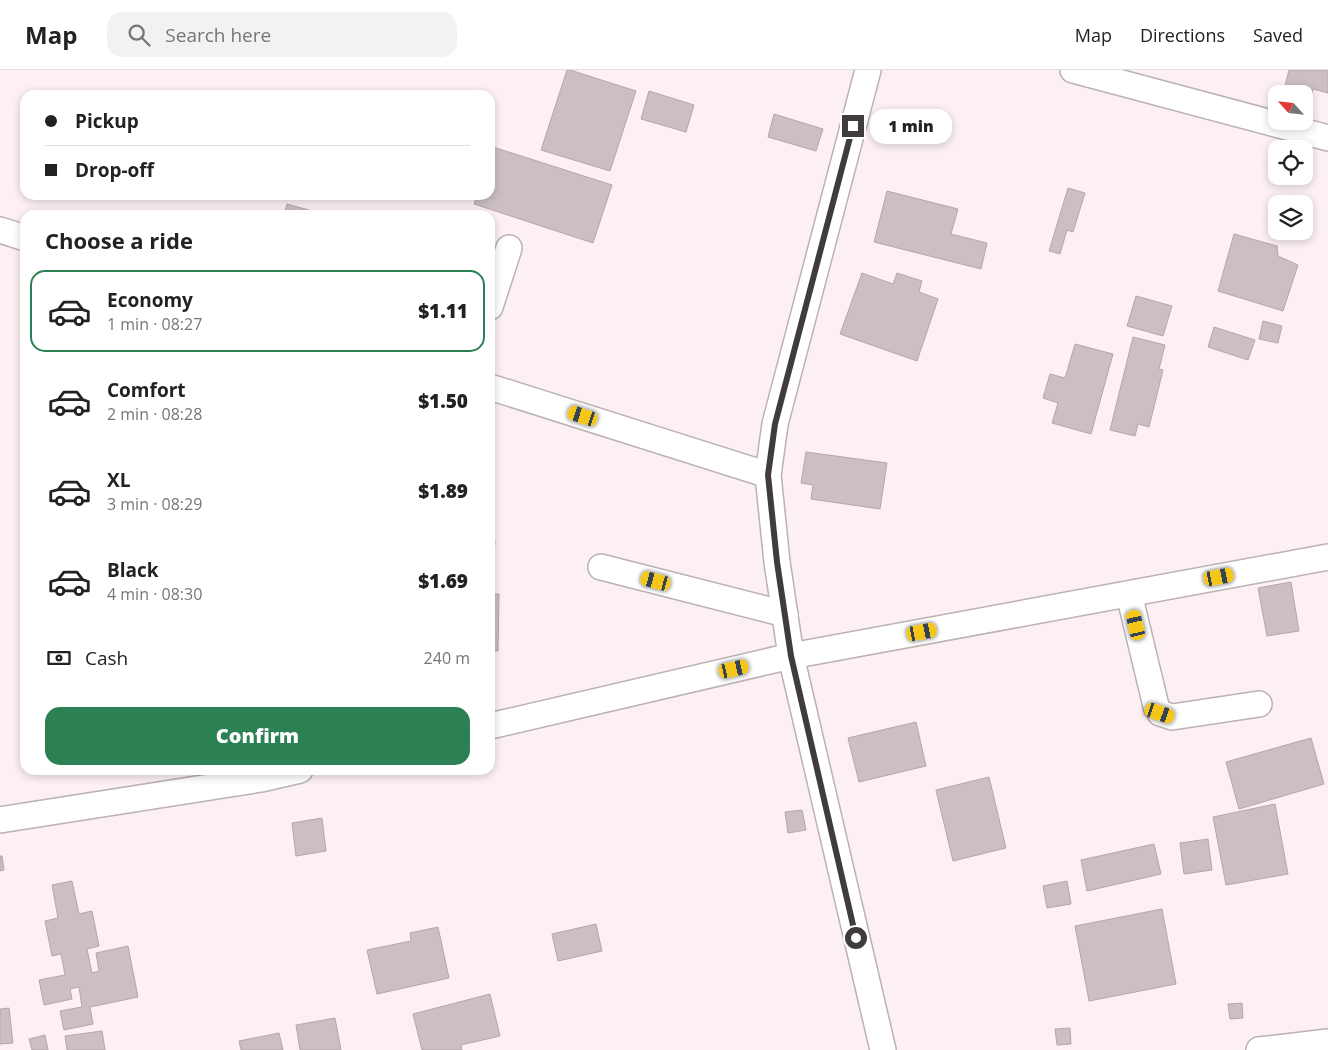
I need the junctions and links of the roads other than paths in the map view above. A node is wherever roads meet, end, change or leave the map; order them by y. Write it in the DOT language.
graph roads {
  1 [pos="868,70"];
  2 [pos="1073,70"];
  3 [pos="1328,138"];
  4 [pos="0,230"];
  5 [pos="20,236"];
  6 [pos="509,248"];
  7 [pos="495,291"];
  8 [pos="495,389"];
  9 [pos="768,475"];
  10 [pos="1328,557"];
  11 [pos="601,567"];
  12 [pos="1129,594"];
  13 [pos="785,614"];
  14 [pos="791,656"];
  15 [pos="1258,704"];
  16 [pos="495,725"];
  17 [pos="278,775"];
  18 [pos="0,820"];
  19 [pos="1328,1042"];
  20 [pos="882,1050"];
  21 [pos="1259,1050"];
  1 -- 9 [label="street"];
  2 -- 3 [label="street"];
  4 -- 5 [label="street"];
  6 -- 7 [label="street"];
  8 -- 9 [label="street"];
  9 -- 13 [label="street"];
  10 -- 12 [label="street"];
  11 -- 13 [label="street"];
  12 -- 14 [label="street"];
  12 -- 15 [label="street"];
  13 -- 14 [label="street"];
  14 -- 16 [label="street"];
  14 -- 20 [label="street"];
  17 -- 18 [label="street"];
  19 -- 21 [label="street"];
}
